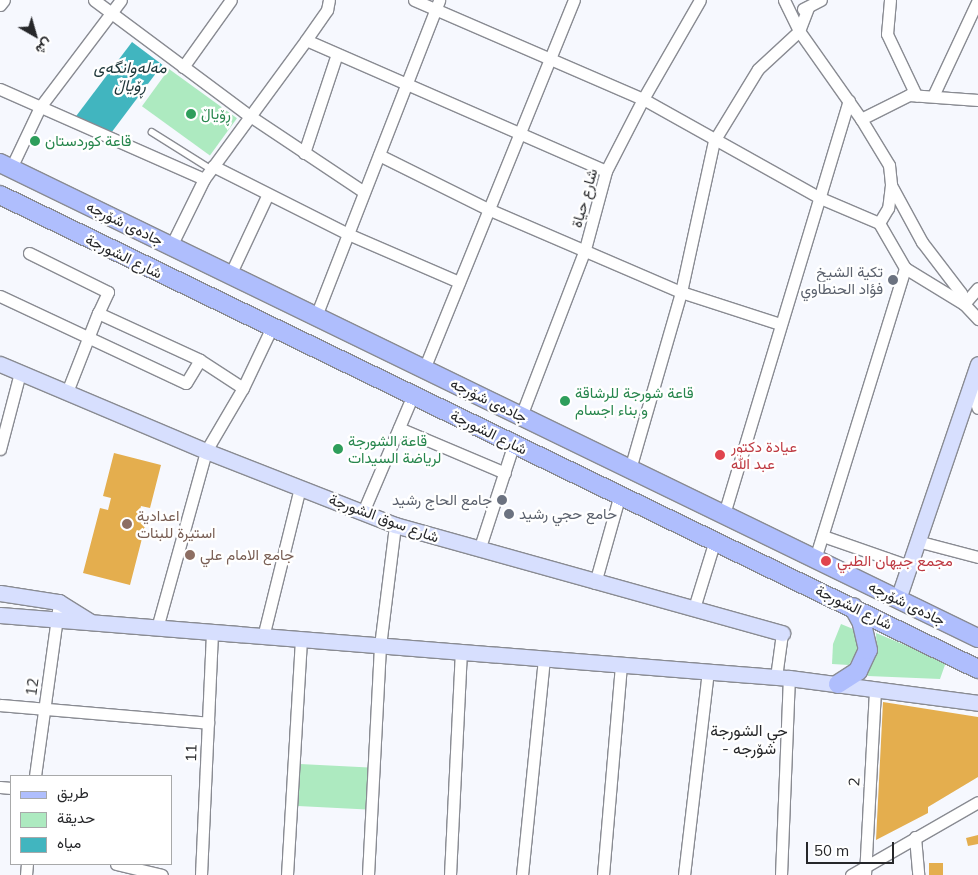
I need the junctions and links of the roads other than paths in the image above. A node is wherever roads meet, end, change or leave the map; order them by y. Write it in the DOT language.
graph roads {
  1 [pos="94,0"];
  2 [pos="121,0"];
  3 [pos="231,0"];
  4 [pos="329,0"];
  5 [pos="414,0"];
  6 [pos="574,0"];
  7 [pos="700,0"];
  8 [pos="784,0"];
  9 [pos="821,0"];
  10 [pos="890,0"];
  11 [pos="978,0"];
  12 [pos="437,4"];
  13 [pos="808,7"];
  14 [pos="111,13"];
  15 [pos="791,15"];
  16 [pos="799,31"];
  17 [pos="306,40"];
  18 [pos="336,54"];
  19 [pos="550,60"];
  20 [pos="183,66"];
  21 [pos="406,84"];
  22 [pos="0,89"];
  23 [pos="916,95"];
  24 [pos="933,96"];
  25 [pos="643,98"];
  26 [pos="978,100"];
  27 [pos="849,101"];
  28 [pos="40,106"];
  29 [pos="252,117"];
  30 [pos="861,119"];
  31 [pos="152,132"];
  32 [pos="520,134"];
  33 [pos="714,141"];
  34 [pos="304,153"];
  35 [pos="378,156"];
  36 [pos="6,165"];
  37 [pos="212,167"];
  38 [pos="606,171"];
  39 [pos="204,179"];
  40 [pos="891,185"];
  41 [pos="364,192"];
  42 [pos="268,194"];
  43 [pos="0,195"];
  44 [pos="818,197"];
  45 [pos="488,209"];
  46 [pos="880,224"];
  47 [pos="348,234"];
  48 [pos="171,246"];
  49 [pos="584,249"];
  50 [pos="28,253"];
  51 [pos="905,268"];
  52 [pos="230,274"];
  53 [pos="459,282"];
  54 [pos="978,288"];
  55 [pos="681,292"];
  56 [pos="0,296"];
  57 [pos="964,304"];
  58 [pos="98,313"];
  59 [pos="316,316"];
  60 [pos="978,319"];
  61 [pos="780,324"];
  62 [pos="272,327"];
  63 [pos="89,338"];
  64 [pos="200,360"];
  65 [pos="0,364"];
  66 [pos="978,364"];
  67 [pos="424,369"];
  68 [pos="20,373"];
  69 [pos="970,381"];
  70 [pos="243,388"];
  71 [pos="67,392"];
  72 [pos="413,395"];
  73 [pos="978,408"];
  74 [pos="521,416"];
  75 [pos="3,424"];
  76 [pos="399,428"];
  77 [pos="514,444"];
  78 [pos="0,449"];
  79 [pos="206,451"];
  80 [pos="630,469"];
  81 [pos="505,473"];
  82 [pos="300,486"];
  83 [pos="620,494"];
  84 [pos="363,512"];
  85 [pos="724,514"];
  86 [pos="395,525"];
  87 [pos="823,536"];
  88 [pos="715,540"];
  89 [pos="917,541"];
  90 [pos="479,550"];
  91 [pos="978,557"];
  92 [pos="815,559"];
  93 [pos="909,566"];
  94 [pos="596,583"];
  95 [pos="0,593"];
  96 [pos="898,599"];
  97 [pos="59,602"];
  98 [pos="853,607"];
  99 [pos="694,608"];
  100 [pos="0,615"];
  101 [pos="57,621"];
  102 [pos="89,621"];
  103 [pos="157,628"];
  104 [pos="212,632"];
  105 [pos="782,633"];
  106 [pos="263,637"];
  107 [pos="978,638"];
  108 [pos="301,640"];
  109 [pos="380,646"];
  110 [pos="460,651"];
  111 [pos="544,659"];
  112 [pos="621,666"];
  113 [pos="978,669"];
  114 [pos="708,672"];
  115 [pos="783,678"];
  116 [pos="838,684"];
  117 [pos="875,691"];
  118 [pos="978,703"];
  119 [pos="0,705"];
  120 [pos="44,709"];
  121 [pos="208,723"];
  122 [pos="35,775"];
  123 [pos="978,802"];
  124 [pos="915,837"];
  125 [pos="120,865"];
  126 [pos="865,871"];
  127 [pos="162,875"];
  128 [pos="201,875"];
  129 [pos="287,875"];
  130 [pos="368,875"];
  131 [pos="450,875"];
  132 [pos="522,875"];
  133 [pos="603,875"];
  134 [pos="684,875"];
  135 [pos="781,875"];
  136 [pos="851,875"];
  137 [pos="918,875"];
  1 -- 14 [label="street"];
  2 -- 14 [label="street"];
  3 -- 20 [label="street"];
  4 -- 17 [label="street"];
  5 -- 12 [label="street"];
  6 -- 19 [label="street"];
  7 -- 25 [label="street, شارع حياة"];
  8 -- 15 [label="street"];
  9 -- 13 [label="street"];
  10 -- 23 [label="street"];
  11 -- 24 [label="street"];
  12 -- 19 [label="street"];
  12 -- 21 [label="street"];
  13 -- 15 [label="street"];
  13 -- 16 [label="street"];
  14 -- 20 [label="street"];
  14 -- 28 [label="street"];
  15 -- 16 [label="street"];
  16 -- 27 [label="street"];
  16 -- 33 [label="street"];
  17 -- 18 [label="street"];
  17 -- 29 [label="street"];
  18 -- 21 [label="street"];
  18 -- 34 [label="street"];
  19 -- 25 [label="street"];
  19 -- 32 [label="street"];
  20 -- 29 [label="street"];
  21 -- 32 [label="street"];
  21 -- 35 [label="street"];
  22 -- 28 [label="street"];
  23 -- 24 [label="street"];
  23 -- 30 [label="street"];
  24 -- 26 [label="street"];
  25 -- 33 [label="street"];
  25 -- 38 [label="street, شارع حياة"];
  27 -- 30 [label="street"];
  27 -- 44 [label="street"];
  28 -- 36 [label="street"];
  28 -- 39 [label="street"];
  29 -- 34 [label="street"];
  29 -- 37 [label="street"];
  30 -- 40 [label="street"];
  31 -- 37 [label="lane"];
  32 -- 38 [label="street"];
  32 -- 45 [label="street"];
  33 -- 44 [label="street"];
  33 -- 55 [label="street"];
  34 -- 41 [label="street"];
  35 -- 41 [label="street"];
  35 -- 45 [label="street"];
  36 -- 48 [label="main road, جادەی شۆرجە"];
  37 -- 39 [label="street"];
  37 -- 42 [label="street"];
  38 -- 49 [label="street, شارع حياة"];
  39 -- 48 [label="street"];
  40 -- 46 [label="street"];
  40 -- 57 [label="street"];
  41 -- 47 [label="street"];
  42 -- 47 [label="street"];
  42 -- 52 [label="street"];
  43 -- 62 [label="main road, شارع الشورجة"];
  44 -- 46 [label="street"];
  44 -- 61 [label="street"];
  45 -- 49 [label="street"];
  45 -- 53 [label="street"];
  46 -- 51 [label="street"];
  47 -- 53 [label="street"];
  47 -- 59 [label="street"];
  48 -- 52 [label="main road, جادەی شۆرجە"];
  49 -- 55 [label="street"];
  49 -- 74 [label="street, شارع حياة"];
  50 -- 58 [label="street"];
  51 -- 57 [label="street"];
  51 -- 87 [label="street"];
  52 -- 59 [label="main road, جادەی شۆرجە"];
  53 -- 67 [label="street"];
  54 -- 57 [label="street"];
  55 -- 61 [label="street"];
  55 -- 80 [label="street"];
  56 -- 63 [label="street"];
  57 -- 60 [label="street"];
  58 -- 63 [label="street"];
  58 -- 64 [label="street"];
  59 -- 67 [label="main road, جادەی شۆرجە"];
  61 -- 85 [label="street"];
  62 -- 70 [label="street"];
  62 -- 72 [label="main road, شارع الشورجة"];
  63 -- 64 [label="street"];
  63 -- 71 [label="street"];
  64 -- 70 [label="street"];
  65 -- 68 [label="street, شارع سوق الشورجة"];
  66 -- 69 [label="street"];
  67 -- 74 [label="main road, جادەی شۆرجە"];
  68 -- 71 [label="street, شارع سوق الشورجة"];
  68 -- 75 [label="street"];
  69 -- 73 [label="street"];
  69 -- 89 [label="street"];
  70 -- 79 [label="street"];
  71 -- 79 [label="street, شارع سوق الشورجة"];
  72 -- 76 [label="street"];
  72 -- 77 [label="main road, شارع الشورجة"];
  74 -- 80 [label="main road, جادەی شۆرجە"];
  75 -- 78 [label="street"];
  76 -- 81 [label="street"];
  76 -- 84 [label="street"];
  77 -- 81 [label="street"];
  77 -- 83 [label="main road, شارع الشورجة"];
  79 -- 82 [label="street, شارع سوق الشورجة"];
  79 -- 103 [label="street"];
  80 -- 85 [label="main road, جادەی شۆرجە"];
  81 -- 90 [label="street"];
  82 -- 84 [label="street, شارع سوق الشورجة"];
  82 -- 106 [label="street"];
  83 -- 88 [label="main road, شارع الشورجة"];
  83 -- 94 [label="street"];
  84 -- 86 [label="street, شارع سوق الشورجة"];
  85 -- 88 [label="main road"];
  85 -- 92 [label="main road, جادەی شۆرجە"];
  86 -- 90 [label="street, شارع سوق الشورجة"];
  86 -- 109 [label="street"];
  87 -- 92 [label="street"];
  87 -- 93 [label="street"];
  88 -- 98 [label="main road, شارع الشورجة"];
  88 -- 99 [label="street"];
  89 -- 91 [label="street"];
  89 -- 93 [label="street"];
  90 -- 94 [label="street, شارع سوق الشورجة"];
  92 -- 96 [label="main road, جادەی شۆرجە"];
  93 -- 96 [label="street"];
  94 -- 99 [label="street, شارع سوق الشورجة"];
  95 -- 97 [label="street"];
  96 -- 107 [label="main road, جادەی شۆرجە"];
  97 -- 101 [label="street, 12"];
  97 -- 102 [label="street"];
  98 -- 113 [label="main road, شارع الشورجة"];
  98 -- 116 [label="main road"];
  99 -- 105 [label="street, شارع سوق الشورجة"];
  100 -- 101 [label="street"];
  101 -- 102 [label="street"];
  101 -- 120 [label="street, 12"];
  102 -- 103 [label="street"];
  103 -- 104 [label="street"];
  104 -- 106 [label="street"];
  104 -- 121 [label="street, 11"];
  105 -- 115 [label="street"];
  106 -- 108 [label="street"];
  108 -- 109 [label="street"];
  108 -- 129 [label="street"];
  109 -- 110 [label="street"];
  109 -- 130 [label="street"];
  110 -- 111 [label="street"];
  110 -- 131 [label="street"];
  111 -- 112 [label="street"];
  111 -- 132 [label="street"];
  112 -- 114 [label="street"];
  112 -- 133 [label="street"];
  114 -- 115 [label="street"];
  114 -- 134 [label="street"];
  115 -- 116 [label="street"];
  115 -- 135 [label="street"];
  116 -- 117 [label="street"];
  117 -- 118 [label="street"];
  117 -- 126 [label="street, 2"];
  119 -- 120 [label="street"];
  120 -- 121 [label="street"];
  120 -- 122 [label="street, 12"];
  121 -- 128 [label="street, 11"];
  123 -- 124 [label="street"];
  124 -- 126 [label="street"];
  124 -- 137 [label="street"];
  125 -- 127 [label="street"];
  126 -- 136 [label="street"];
}
